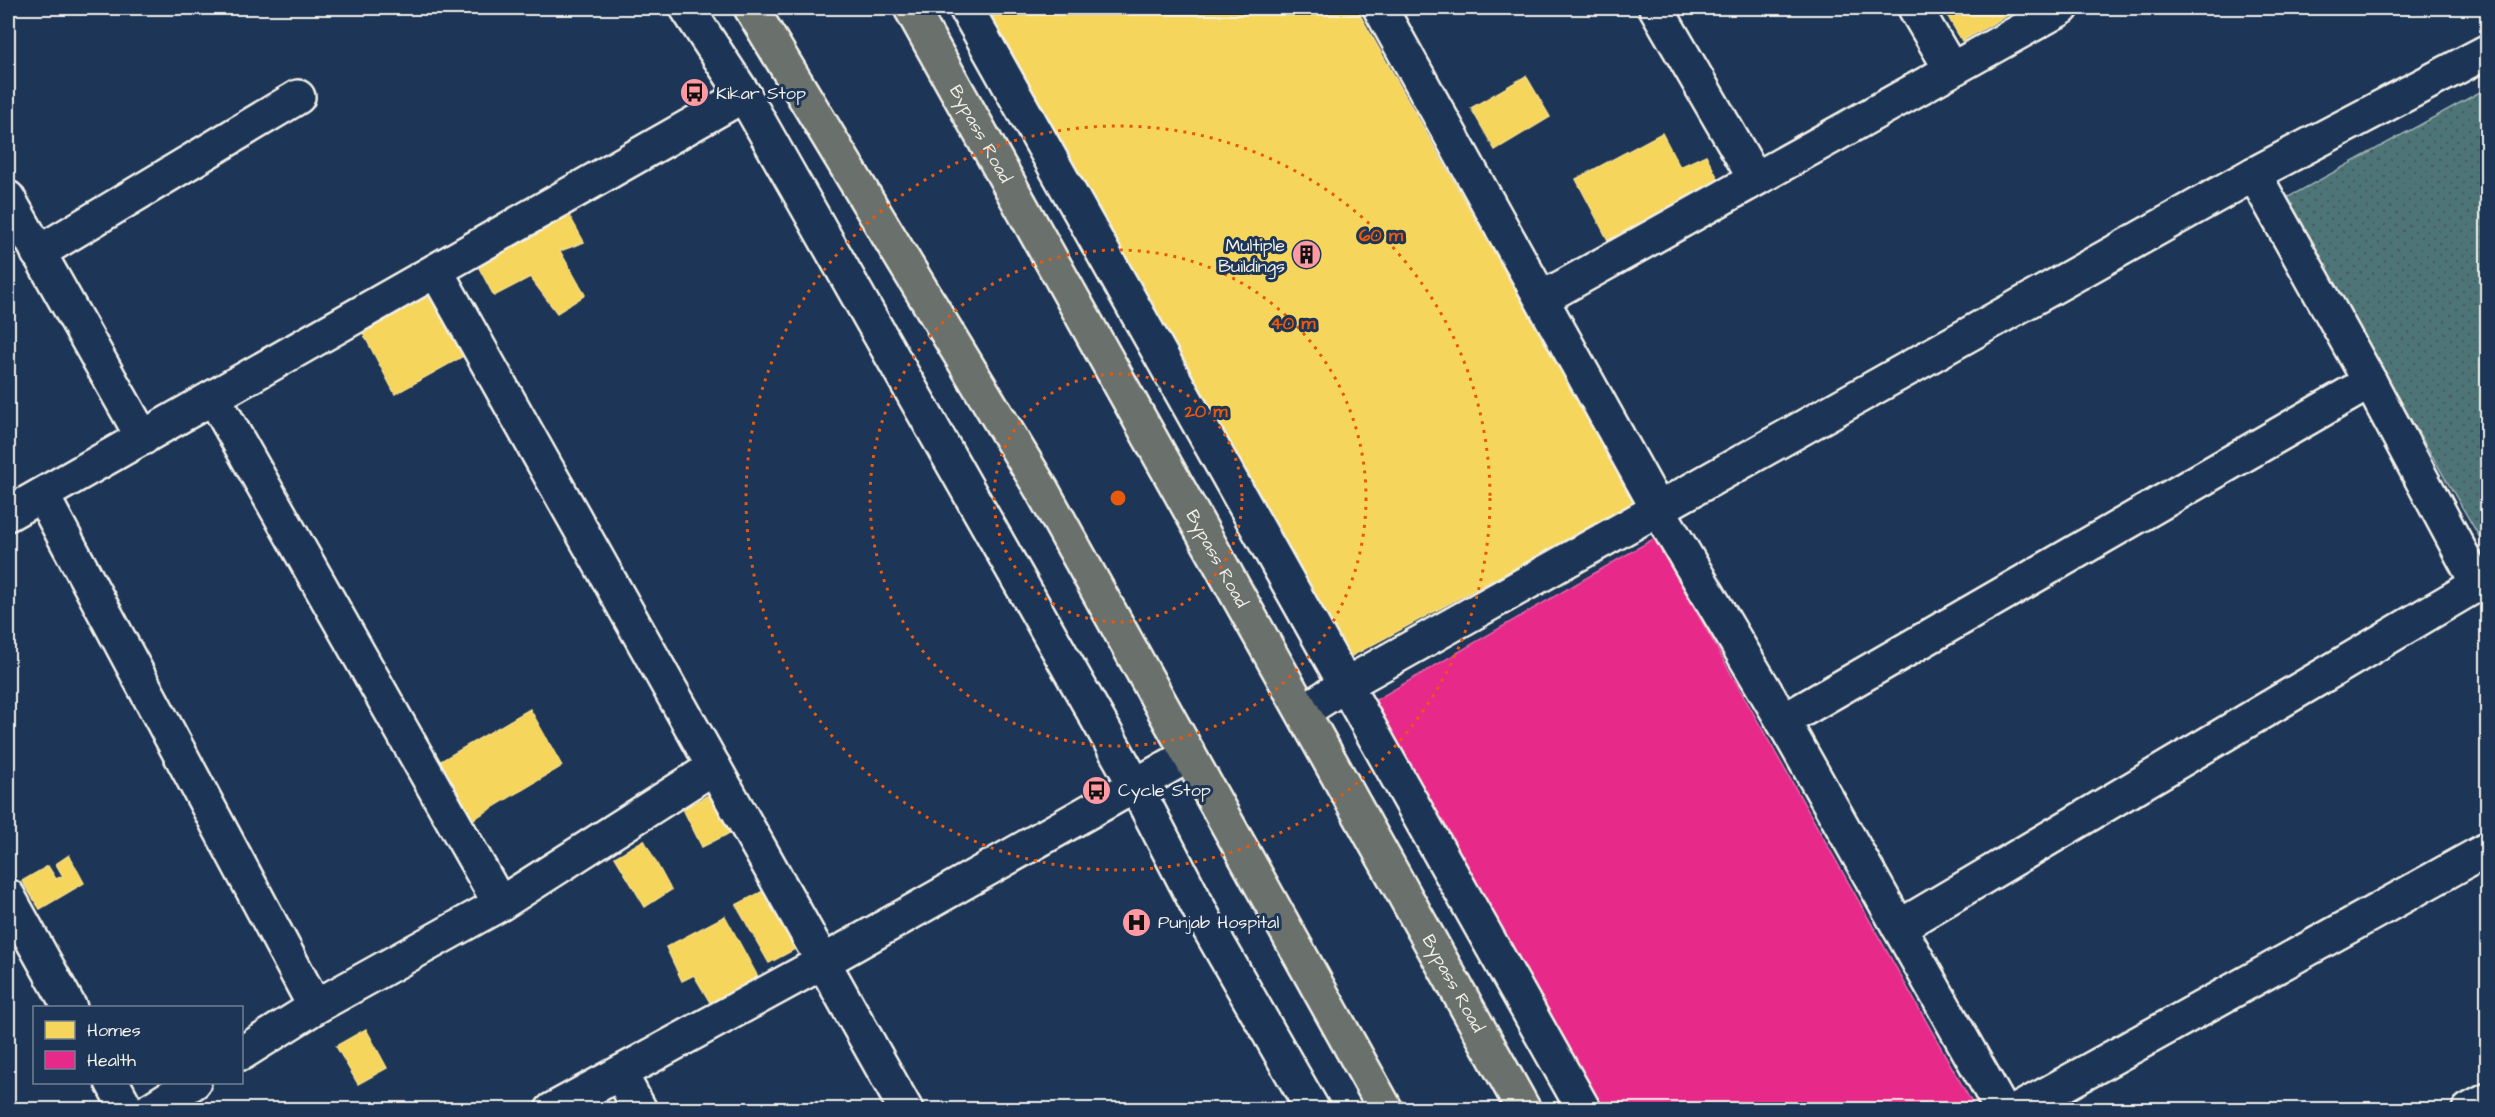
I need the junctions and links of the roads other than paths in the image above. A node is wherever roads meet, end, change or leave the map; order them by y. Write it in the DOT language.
graph roads {
  1 [pos="687,8"];
  2 [pos="751,8"];
  3 [pos="911,8"];
  4 [pos="966,8"];
  5 [pos="1380,8"];
  6 [pos="1656,8"];
  7 [pos="1915,8"];
  8 [pos="2062,8"];
  9 [pos="2487,51"];
  10 [pos="1951,69"];
  11 [pos="744,95"];
  12 [pos="298,98"];
  13 [pos="2254,174"];
  14 [pos="1755,179"];
  15 [pos="8,198"];
  16 [pos="38,253"];
  17 [pos="436,271"];
  18 [pos="1543,298"];
  19 [pos="2370,382"];
  20 [pos="214,398"];
  21 [pos="143,438"];
  22 [pos="42,495"];
  23 [pos="1659,511"];
  24 [pos="8,514"];
  25 [pos="2482,580"];
  26 [pos="1345,685"];
  27 [pos="1304,711"];
  28 [pos="1783,721"];
  29 [pos="1189,754"];
  30 [pos="714,767"];
  31 [pos="1135,784"];
  32 [pos="2487,849"];
  33 [pos="8,896"];
  34 [pos="500,904"];
  35 [pos="1899,927"];
  36 [pos="824,962"];
  37 [pos="69,1006"];
  38 [pos="315,1007"];
  39 [pos="243,1052"];
  40 [pos="620,1073"];
  41 [pos="113,1084"];
  42 [pos="192,1084"];
  43 [pos="2487,1100"];
  44 [pos="127,1110"];
  45 [pos="150,1110"];
  46 [pos="552,1110"];
  47 [pos="640,1110"];
  48 [pos="906,1110"];
  49 [pos="1313,1110"];
  50 [pos="1386,1110"];
  51 [pos="1524,1110"];
  52 [pos="1584,1110"];
  53 [pos="2002,1110"];
  54 [pos="2018,1110"];
  55 [pos="2469,1110"];
  1 -- 11 [label="street"];
  2 -- 29 [label="main road"];
  3 -- 27 [label="main road, Bypass Road"];
  4 -- 26 [label="street"];
  5 -- 18 [label="street"];
  6 -- 14 [label="street"];
  7 -- 10 [label="street"];
  8 -- 10 [label="street"];
  9 -- 13 [label="street"];
  10 -- 14 [label="street"];
  11 -- 17 [label="street"];
  11 -- 31 [label="street"];
  12 -- 16 [label="street"];
  13 -- 19 [label="street"];
  13 -- 23 [label="street"];
  14 -- 18 [label="street"];
  15 -- 16 [label="street"];
  16 -- 21 [label="street"];
  17 -- 20 [label="street"];
  17 -- 30 [label="street"];
  18 -- 23 [label="street"];
  19 -- 25 [label="street"];
  19 -- 28 [label="street"];
  20 -- 21 [label="street"];
  20 -- 34 [label="street"];
  21 -- 22 [label="street"];
  22 -- 24 [label="street"];
  22 -- 38 [label="street"];
  23 -- 26 [label="street"];
  23 -- 28 [label="street"];
  25 -- 35 [label="street"];
  26 -- 27 [label="street"];
  26 -- 52 [label="street"];
  27 -- 51 [label="main road, Bypass Road"];
  28 -- 35 [label="street"];
  29 -- 31 [label="street"];
  29 -- 50 [label="main road"];
  30 -- 34 [label="street"];
  30 -- 36 [label="street"];
  31 -- 36 [label="street"];
  31 -- 49 [label="street"];
  32 -- 54 [label="street"];
  33 -- 37 [label="street"];
  34 -- 38 [label="street"];
  35 -- 53 [label="street"];
  36 -- 40 [label="street"];
  36 -- 48 [label="street"];
  38 -- 39 [label="street"];
  40 -- 46 [label="street"];
  40 -- 47 [label="street"];
  41 -- 44 [label="street"];
  42 -- 45 [label="street"];
  43 -- 55 [label="street"];
}
